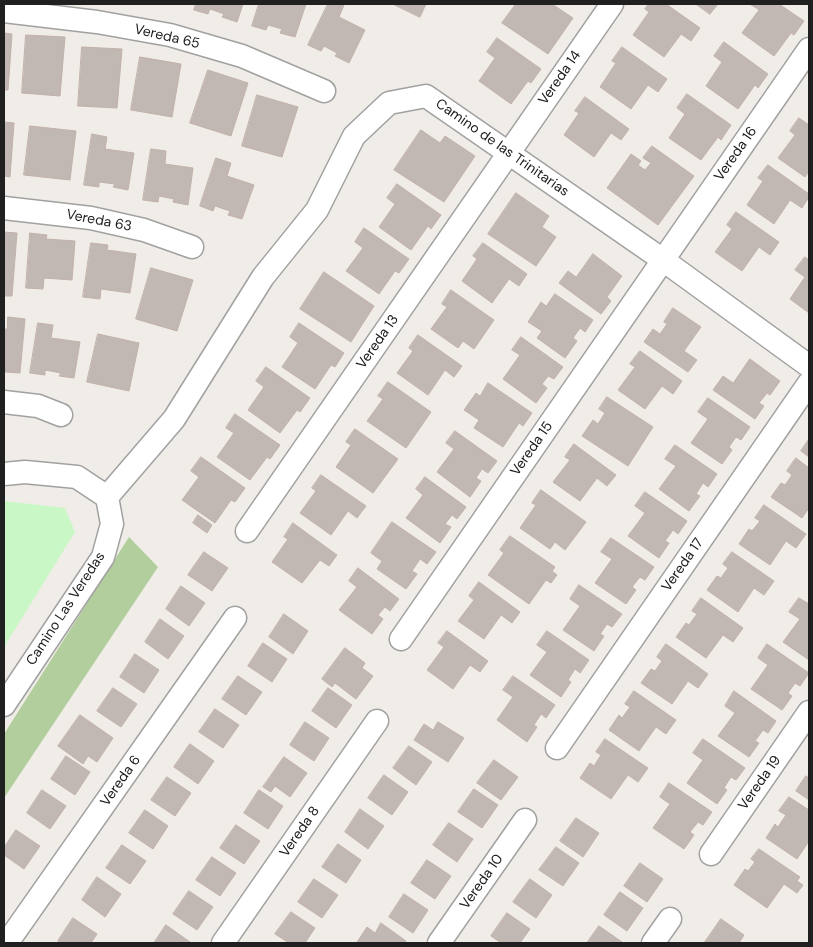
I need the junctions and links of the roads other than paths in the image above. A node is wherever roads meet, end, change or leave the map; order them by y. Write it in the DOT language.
graph roads {
  1 [pos="612,4"];
  2 [pos="4,11"];
  3 [pos="809,49"];
  4 [pos="324,91"];
  5 [pos="509,153"];
  6 [pos="4,208"];
  7 [pos="192,247"];
  8 [pos="663,260"];
  9 [pos="809,366"];
  10 [pos="809,383"];
  11 [pos="4,402"];
  12 [pos="61,415"];
  13 [pos="4,474"];
  14 [pos="106,497"];
  15 [pos="247,530"];
  16 [pos="235,618"];
  17 [pos="401,639"];
  18 [pos="4,705"];
  19 [pos="809,712"];
  20 [pos="378,721"];
  21 [pos="557,748"];
  22 [pos="525,820"];
  23 [pos="711,854"];
  24 [pos="670,919"];
  25 [pos="6,943"];
  26 [pos="223,943"];
  27 [pos="439,943"];
  28 [pos="654,943"];
  1 -- 5 [label="street, Vereda 14"];
  2 -- 4 [label="street, Vereda 65"];
  3 -- 8 [label="street, Vereda 16"];
  5 -- 8 [label="street, Camino de las Trinitarias"];
  5 -- 14 [label="street, Camino de las Trinitarias"];
  5 -- 15 [label="street, Vereda 13"];
  6 -- 7 [label="street, Vereda 63"];
  8 -- 9 [label="street, Camino de las Trinitarias"];
  8 -- 17 [label="street, Vereda 15"];
  10 -- 21 [label="street, Vereda 17"];
  11 -- 12 [label="street"];
  13 -- 14 [label="street"];
  14 -- 18 [label="street, Camino Las Veredas"];
  16 -- 25 [label="street, Vereda 6"];
  19 -- 23 [label="street, Vereda 19"];
  20 -- 26 [label="street, Vereda 8"];
  22 -- 27 [label="street, Vereda 10"];
  24 -- 28 [label="street"];
}
